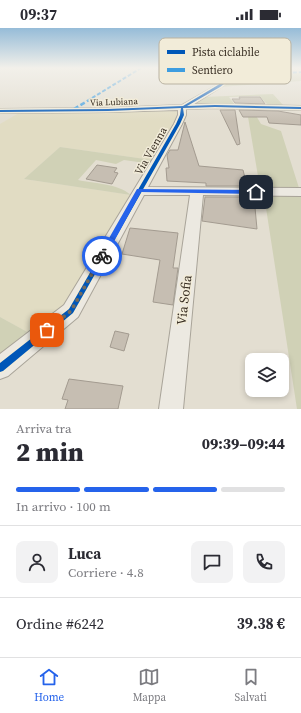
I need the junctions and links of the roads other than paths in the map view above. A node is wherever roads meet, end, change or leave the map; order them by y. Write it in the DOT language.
graph roads {
  1 [pos="218,86"];
  2 [pos="182,108"];
  3 [pos="301,108"];
  4 [pos="0,111"];
  5 [pos="140,191"];
  6 [pos="197,191"];
  7 [pos="301,192"];
  8 [pos="0,368"];
  9 [pos="171,409"];
  1 -- 2 [label="street"];
  2 -- 3 [label="street, Via Lubiana"];
  2 -- 4 [label="street, Via Lubiana"];
  2 -- 5 [label="street, Via Vienna"];
  5 -- 6 [label="street"];
  5 -- 8 [label="street, Via Vienna"];
  6 -- 7 [label="street"];
  6 -- 9 [label="street, Via Sofia"];
}
